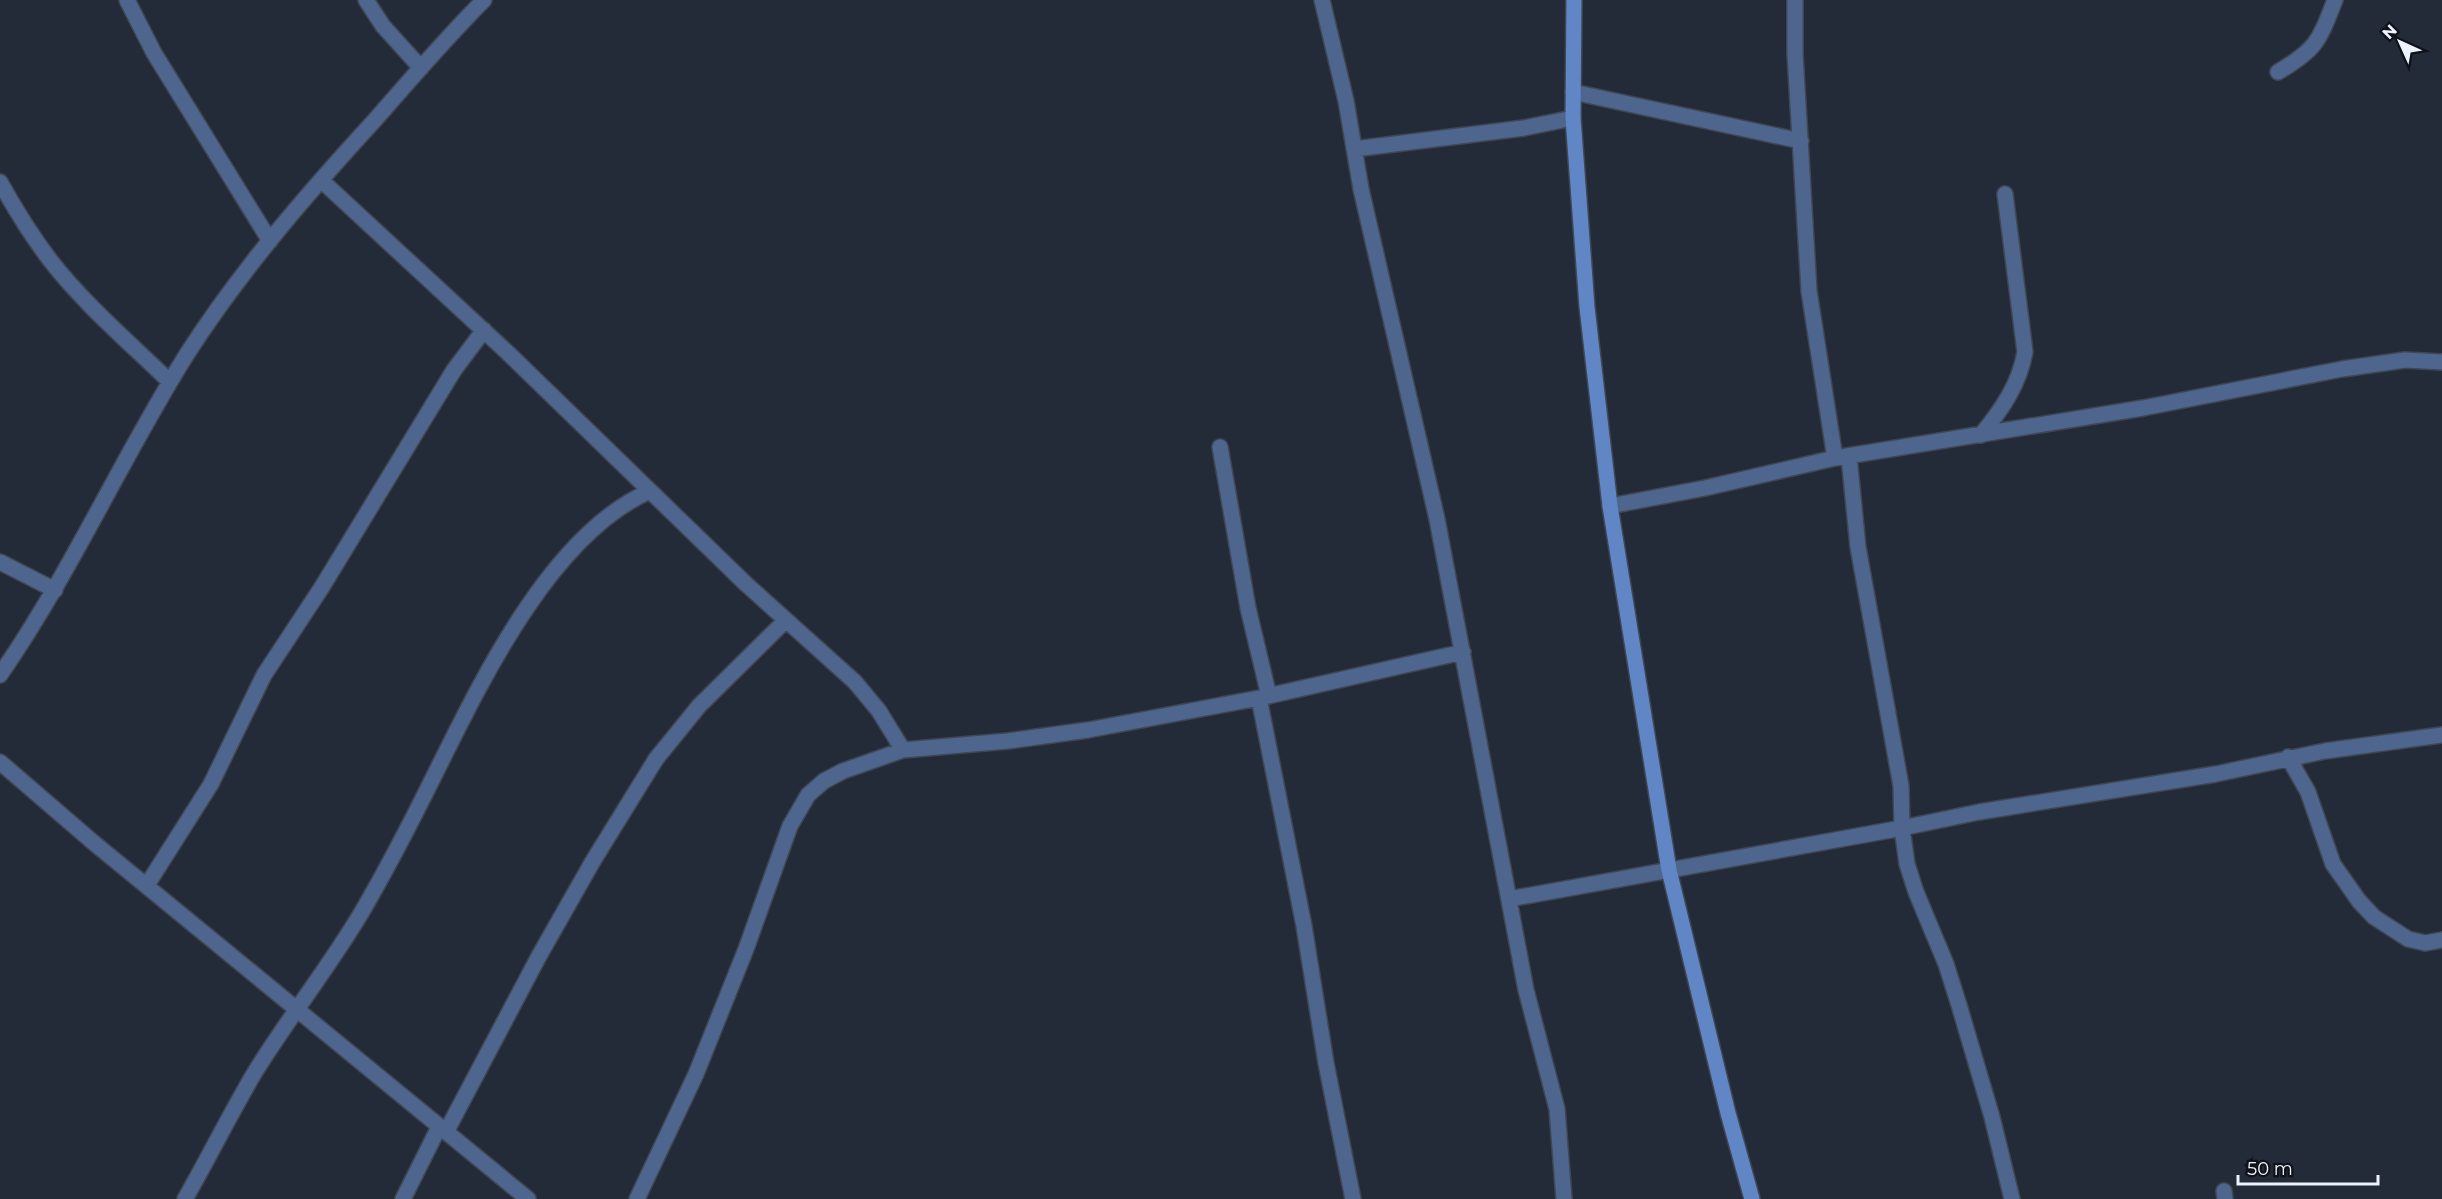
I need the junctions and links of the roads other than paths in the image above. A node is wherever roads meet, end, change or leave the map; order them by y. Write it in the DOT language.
graph roads {
  1 [pos="127,0"];
  2 [pos="366,0"];
  3 [pos="484,0"];
  4 [pos="1322,0"];
  5 [pos="1574,0"];
  6 [pos="1795,0"];
  7 [pos="2335,0"];
  8 [pos="421,68"];
  9 [pos="2278,72"];
  10 [pos="1573,92"];
  11 [pos="1573,118"];
  12 [pos="1801,141"];
  13 [pos="1354,149"];
  14 [pos="321,180"];
  15 [pos="0,182"];
  16 [pos="2005,194"];
  17 [pos="270,242"];
  18 [pos="483,330"];
  19 [pos="2442,362"];
  20 [pos="170,382"];
  21 [pos="1981,435"];
  22 [pos="1220,447"];
  23 [pos="1842,457"];
  24 [pos="650,491"];
  25 [pos="1610,506"];
  26 [pos="0,562"];
  27 [pos="55,590"];
  28 [pos="785,621"];
  29 [pos="1463,652"];
  30 [pos="0,675"];
  31 [pos="1264,697"];
  32 [pos="2442,735"];
  33 [pos="903,750"];
  34 [pos="2288,757"];
  35 [pos="0,762"];
  36 [pos="1902,828"];
  37 [pos="1669,870"];
  38 [pos="147,885"];
  39 [pos="1509,898"];
  40 [pos="2442,940"];
  41 [pos="298,1009"];
  42 [pos="443,1130"];
  43 [pos="185,1199"];
  44 [pos="403,1199"];
  45 [pos="528,1199"];
  46 [pos="637,1199"];
  47 [pos="1353,1199"];
  48 [pos="1564,1199"];
  49 [pos="1752,1199"];
  50 [pos="2012,1199"];
  1 -- 17 [label="street"];
  2 -- 8 [label="street"];
  3 -- 8 [label="street"];
  4 -- 13 [label="street"];
  5 -- 10 [label="main road"];
  6 -- 12 [label="street"];
  7 -- 9 [label="street"];
  8 -- 14 [label="street"];
  10 -- 11 [label="main road"];
  10 -- 12 [label="street"];
  11 -- 13 [label="street"];
  11 -- 25 [label="main road"];
  12 -- 23 [label="street"];
  13 -- 29 [label="street"];
  14 -- 17 [label="street"];
  14 -- 18 [label="street"];
  15 -- 20 [label="street"];
  16 -- 21 [label="street"];
  17 -- 20 [label="street"];
  18 -- 24 [label="street"];
  18 -- 38 [label="street"];
  19 -- 21 [label="street"];
  20 -- 27 [label="street"];
  21 -- 23 [label="street"];
  22 -- 31 [label="street"];
  23 -- 25 [label="street"];
  23 -- 36 [label="street"];
  24 -- 28 [label="street"];
  24 -- 41 [label="street"];
  25 -- 37 [label="main road"];
  26 -- 27 [label="street"];
  27 -- 30 [label="street"];
  28 -- 33 [label="street"];
  28 -- 42 [label="street"];
  29 -- 31 [label="street"];
  29 -- 39 [label="street"];
  31 -- 33 [label="street"];
  31 -- 47 [label="street"];
  32 -- 34 [label="street"];
  33 -- 46 [label="street"];
  34 -- 36 [label="street"];
  34 -- 40 [label="street"];
  35 -- 38 [label="street"];
  36 -- 37 [label="street"];
  36 -- 50 [label="street"];
  37 -- 39 [label="street"];
  37 -- 49 [label="main road"];
  38 -- 41 [label="street"];
  39 -- 48 [label="street"];
  41 -- 42 [label="street"];
  41 -- 43 [label="street"];
  42 -- 44 [label="street"];
  42 -- 45 [label="street"];
}
